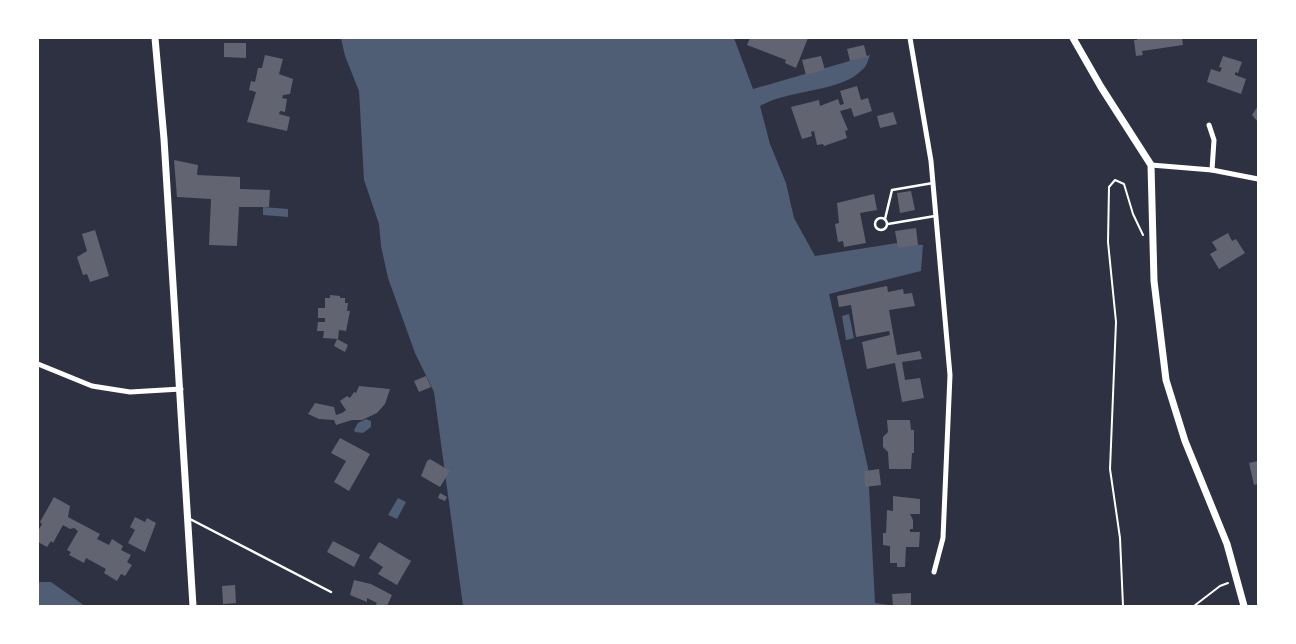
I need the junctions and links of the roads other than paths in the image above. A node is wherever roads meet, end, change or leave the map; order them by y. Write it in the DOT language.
graph roads {
  1 [pos="155,38"];
  2 [pos="910,38"];
  3 [pos="1073,38"];
  4 [pos="1209,125"];
  5 [pos="1151,165"];
  6 [pos="1212,170"];
  7 [pos="1258,179"];
  8 [pos="933,183"];
  9 [pos="937,216"];
  10 [pos="885,219"];
  11 [pos="888,224"];
  12 [pos="38,364"];
  13 [pos="180,389"];
  14 [pos="189,519"];
  15 [pos="934,572"];
  16 [pos="331,592"];
  17 [pos="193,606"];
  18 [pos="1244,606"];
  1 -- 13 [label="street"];
  2 -- 8 [label="street"];
  3 -- 5 [label="street"];
  4 -- 6 [label="street"];
  5 -- 6 [label="street"];
  5 -- 18 [label="street"];
  6 -- 7 [label="street"];
  8 -- 9 [label="street"];
  8 -- 10 [label="lane"];
  9 -- 11 [label="lane"];
  9 -- 15 [label="street"];
  10 -- 11 [label="lane"];
  10 -- 11 [label="lane"];
  12 -- 13 [label="street"];
  13 -- 14 [label="street"];
  14 -- 16 [label="lane"];
  14 -- 17 [label="street"];
}
